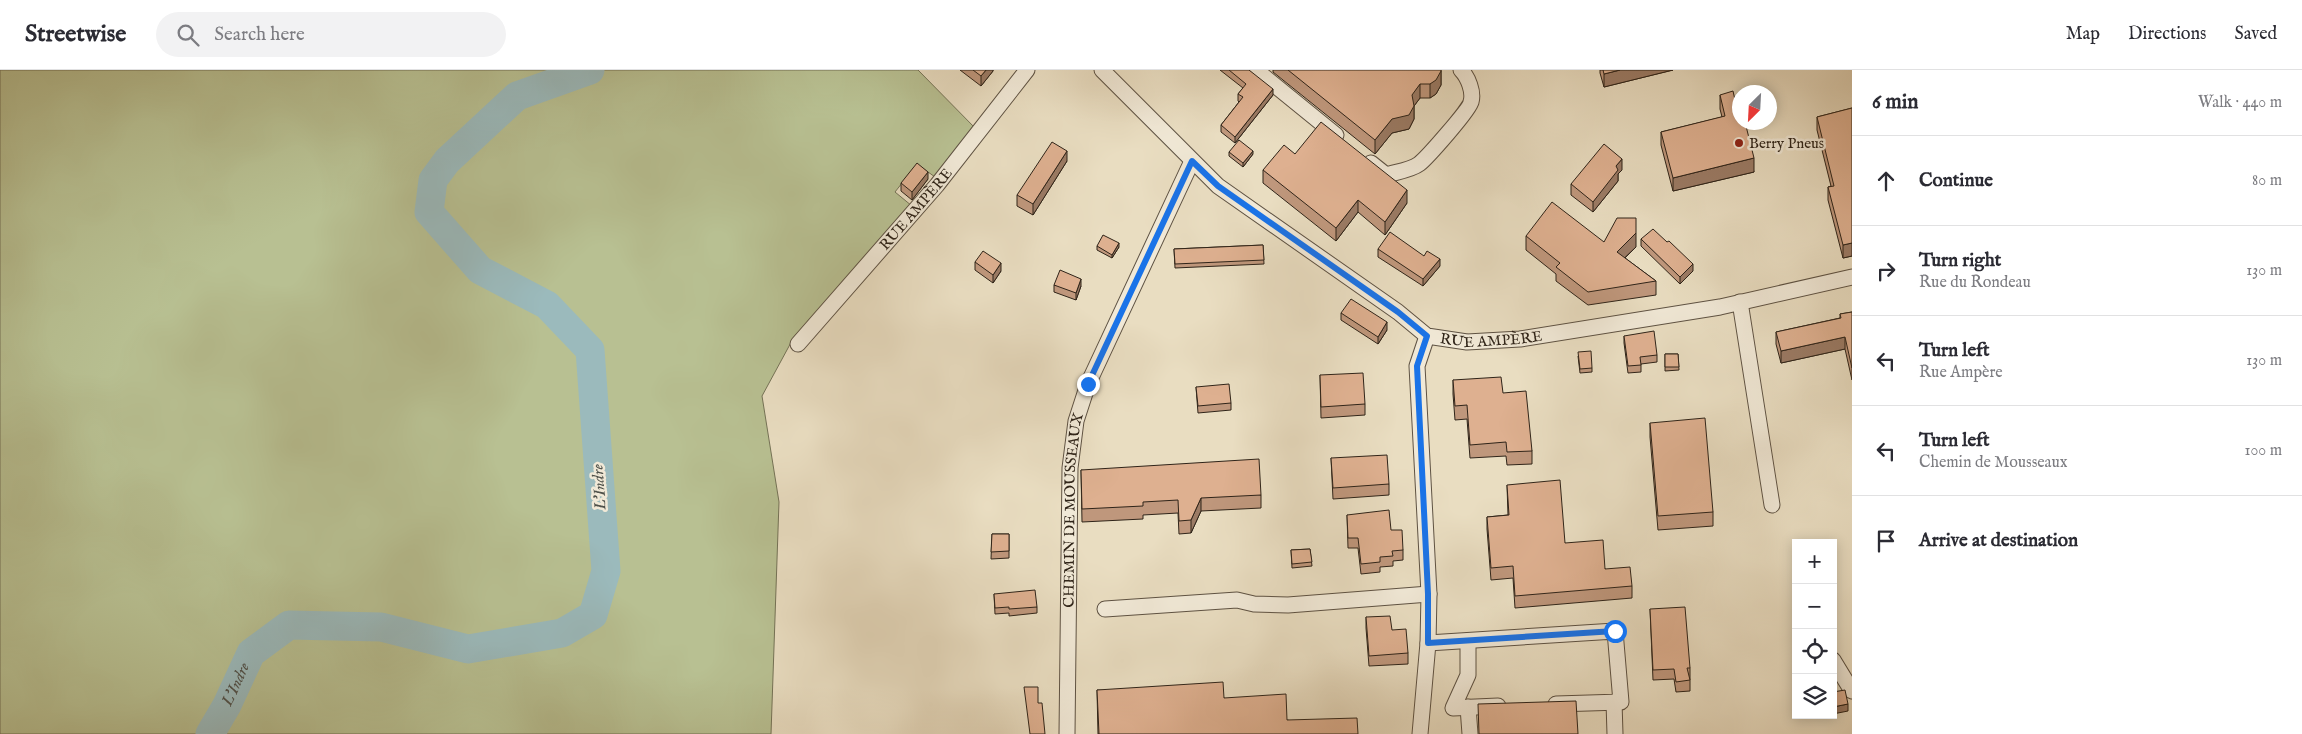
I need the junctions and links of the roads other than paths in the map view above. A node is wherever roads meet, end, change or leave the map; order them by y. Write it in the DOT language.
graph roads {
  1 [pos="1027,70"];
  2 [pos="1102,70"];
  3 [pos="1256,70"];
  4 [pos="1461,70"];
  5 [pos="1348,144"];
  6 [pos="1363,157"];
  7 [pos="1192,161"];
  8 [pos="1852,277"];
  9 [pos="1740,302"];
  10 [pos="1427,336"];
  11 [pos="798,344"];
  12 [pos="1772,505"];
  13 [pos="1428,594"];
  14 [pos="1105,609"];
  15 [pos="1468,641"];
  16 [pos="1428,643"];
  17 [pos="1837,667"];
  18 [pos="1852,691"];
  19 [pos="1614,702"];
  20 [pos="1546,704"];
  21 [pos="1516,705"];
  22 [pos="1468,707"];
  23 [pos="1068,734"];
  24 [pos="1420,734"];
  25 [pos="1470,734"];
  26 [pos="1615,734"];
  1 -- 11 [label="street, RUE AMPÈRE"];
  2 -- 7 [label="street, RUE AMPÈRE"];
  3 -- 5 [label="street"];
  4 -- 6 [label="street"];
  7 -- 10 [label="street, RUE AMPÈRE"];
  7 -- 23 [label="street, CHEMIN DE MOUSSEAUX"];
  8 -- 9 [label="street, RUE AMPÈRE"];
  9 -- 10 [label="street, RUE AMPÈRE"];
  9 -- 12 [label="street"];
  10 -- 13 [label="street"];
  13 -- 14 [label="street"];
  13 -- 16 [label="street"];
  15 -- 16 [label="street"];
  15 -- 19 [label="street"];
  15 -- 22 [label="street"];
  16 -- 24 [label="street"];
  17 -- 18 [label="street"];
  19 -- 20 [label="street"];
  19 -- 26 [label="street"];
  21 -- 22 [label="street"];
  22 -- 25 [label="street"];
}
